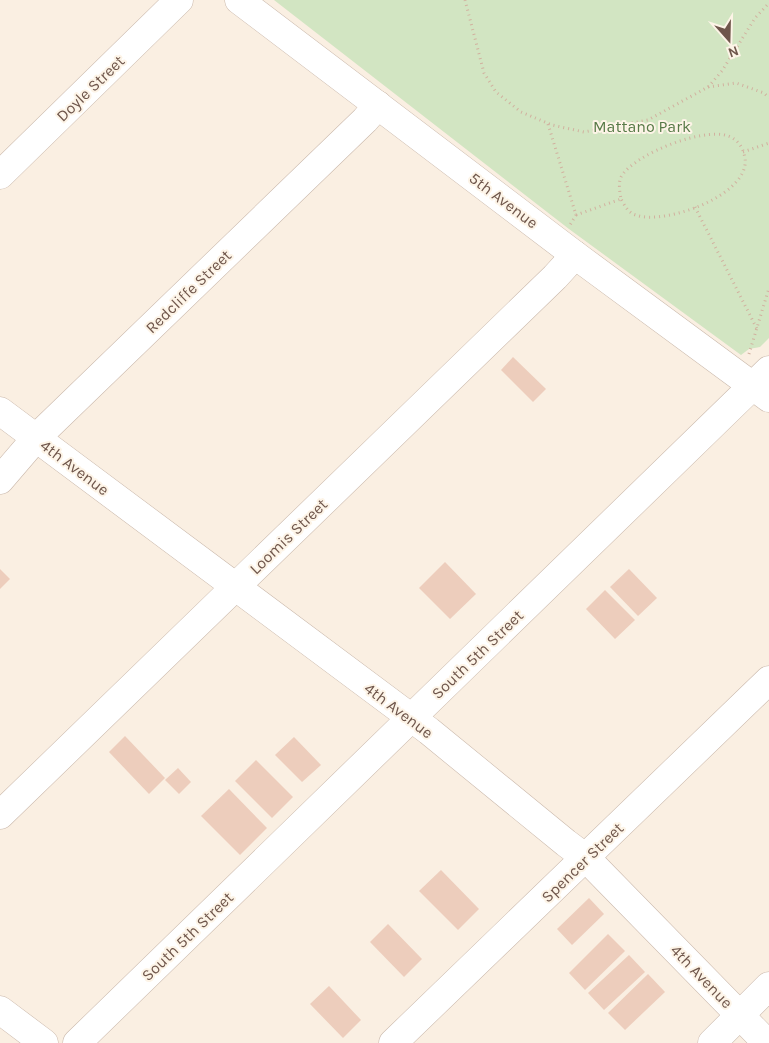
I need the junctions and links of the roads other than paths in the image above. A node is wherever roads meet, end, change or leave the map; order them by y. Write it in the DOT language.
graph roads {
  1 [pos="179,0"];
  2 [pos="239,0"];
  3 [pos="378,105"];
  4 [pos="0,175"];
  5 [pos="575,255"];
  6 [pos="759,377"];
  7 [pos="0,411"];
  8 [pos="36,438"];
  9 [pos="0,480"];
  10 [pos="235,587"];
  11 [pos="769,680"];
  12 [pos="411,718"];
  13 [pos="0,815"];
  14 [pos="586,858"];
  15 [pos="769,986"];
  16 [pos="0,1010"];
  17 [pos="740,1015"];
  18 [pos="44,1043"];
  19 [pos="77,1043"];
  20 [pos="393,1043"];
  21 [pos="712,1043"];
  22 [pos="767,1043"];
  1 -- 4 [label="street, Doyle Street"];
  2 -- 3 [label="street, 5th Avenue"];
  3 -- 5 [label="street, 5th Avenue"];
  3 -- 8 [label="street, Redcliffe Street"];
  5 -- 6 [label="street, 5th Avenue"];
  5 -- 10 [label="street, Loomis Street"];
  6 -- 12 [label="street, South 5th Street"];
  7 -- 8 [label="street, 4th Avenue"];
  8 -- 9 [label="street, Redcliffe Street"];
  8 -- 10 [label="street, 4th Avenue"];
  10 -- 12 [label="street, 4th Avenue"];
  10 -- 13 [label="street, Loomis Street"];
  11 -- 14 [label="street, Spencer Street"];
  12 -- 14 [label="street, 4th Avenue"];
  12 -- 19 [label="street, South 5th Street"];
  14 -- 17 [label="street, 4th Avenue"];
  14 -- 20 [label="street, Spencer Street"];
  15 -- 17 [label="street"];
  16 -- 18 [label="street"];
  17 -- 21 [label="street"];
  17 -- 22 [label="street, 4th Avenue"];
}
